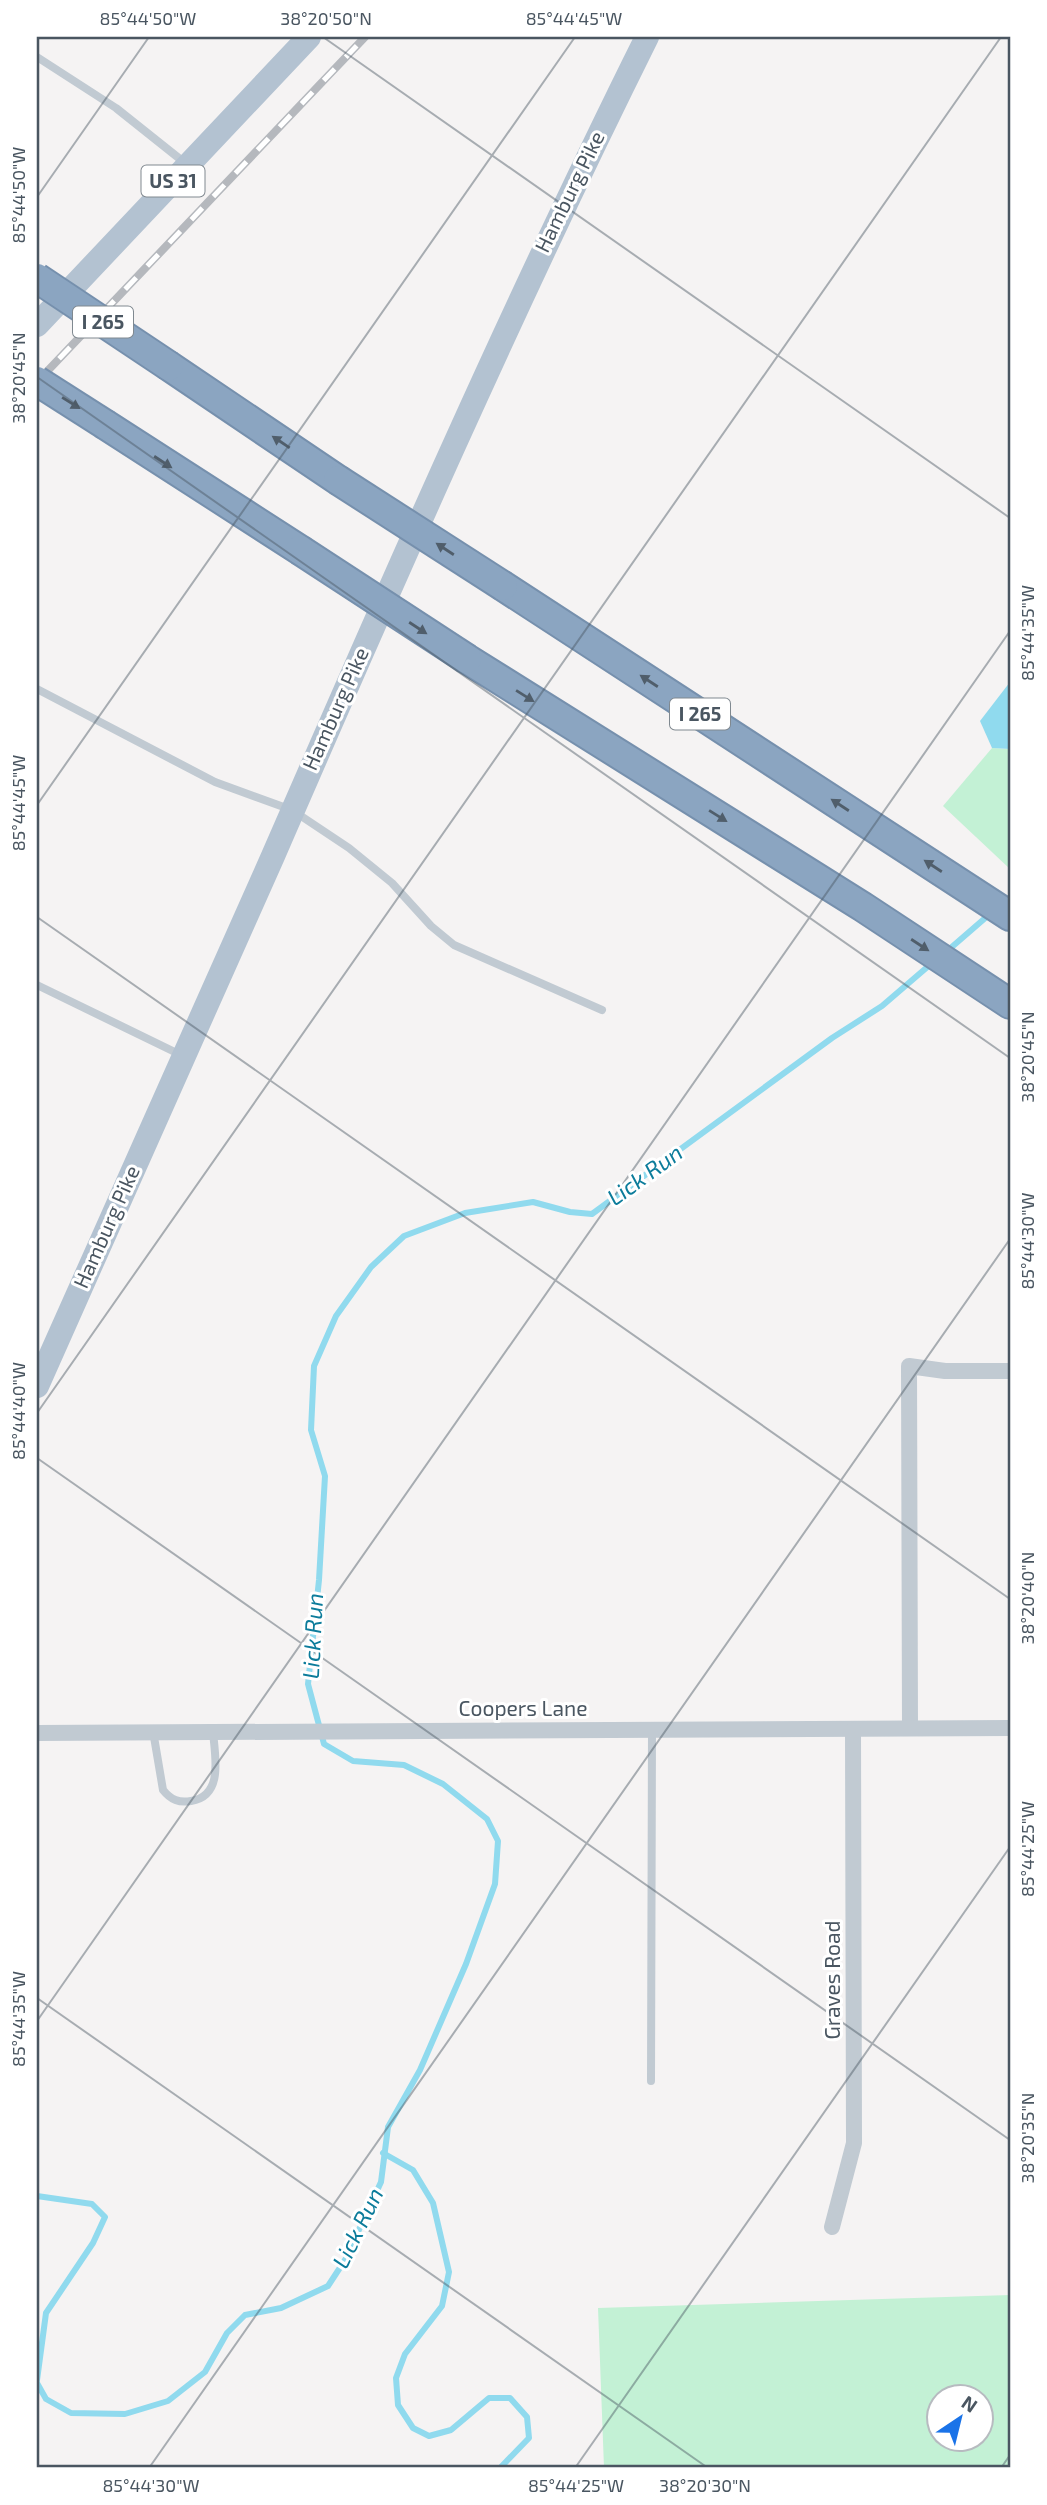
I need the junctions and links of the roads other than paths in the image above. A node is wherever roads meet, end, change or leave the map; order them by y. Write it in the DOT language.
graph roads {
  1 [pos="309,37"];
  2 [pos="647,37"];
  3 [pos="37,57"];
  4 [pos="187,165"];
  5 [pos="37,278"];
  6 [pos="37,325"];
  7 [pos="37,381"];
  8 [pos="37,689"];
  9 [pos="292,810"];
  10 [pos="1010,916"];
  11 [pos="37,985"];
  12 [pos="1010,1004"];
  13 [pos="602,1010"];
  14 [pos="184,1056"];
  15 [pos="1010,1371"];
  16 [pos="37,1386"];
  17 [pos="910,1728"];
  18 [pos="1010,1728"];
  19 [pos="652,1730"];
  20 [pos="853,1730"];
  21 [pos="153,1731"];
  22 [pos="213,1731"];
  23 [pos="37,1733"];
  24 [pos="651,2081"];
  25 [pos="832,2227"];
  1 -- 4 [label="main road, US 31"];
  2 -- 9 [label="main road, Hamburg Pike"];
  3 -- 4 [label="lane"];
  4 -- 6 [label="main road, US 31"];
  10 -- 5 [label="highway, I 265, one-way, bridge"];
  7 -- 12 [label="highway, one-way, bridge"];
  8 -- 9 [label="lane"];
  9 -- 13 [label="lane"];
  9 -- 14 [label="main road, Hamburg Pike"];
  11 -- 14 [label="lane"];
  14 -- 16 [label="main road, Hamburg Pike"];
  15 -- 17 [label="street"];
  17 -- 18 [label="street, Coopers Lane"];
  17 -- 20 [label="street, Coopers Lane"];
  19 -- 20 [label="street, Coopers Lane"];
  19 -- 22 [label="street, Coopers Lane"];
  19 -- 24 [label="lane"];
  20 -- 25 [label="street, Graves Road"];
  21 -- 22 [label="street, Coopers Lane"];
  21 -- 22 [label="lane"];
  21 -- 23 [label="street, Coopers Lane"];
}
